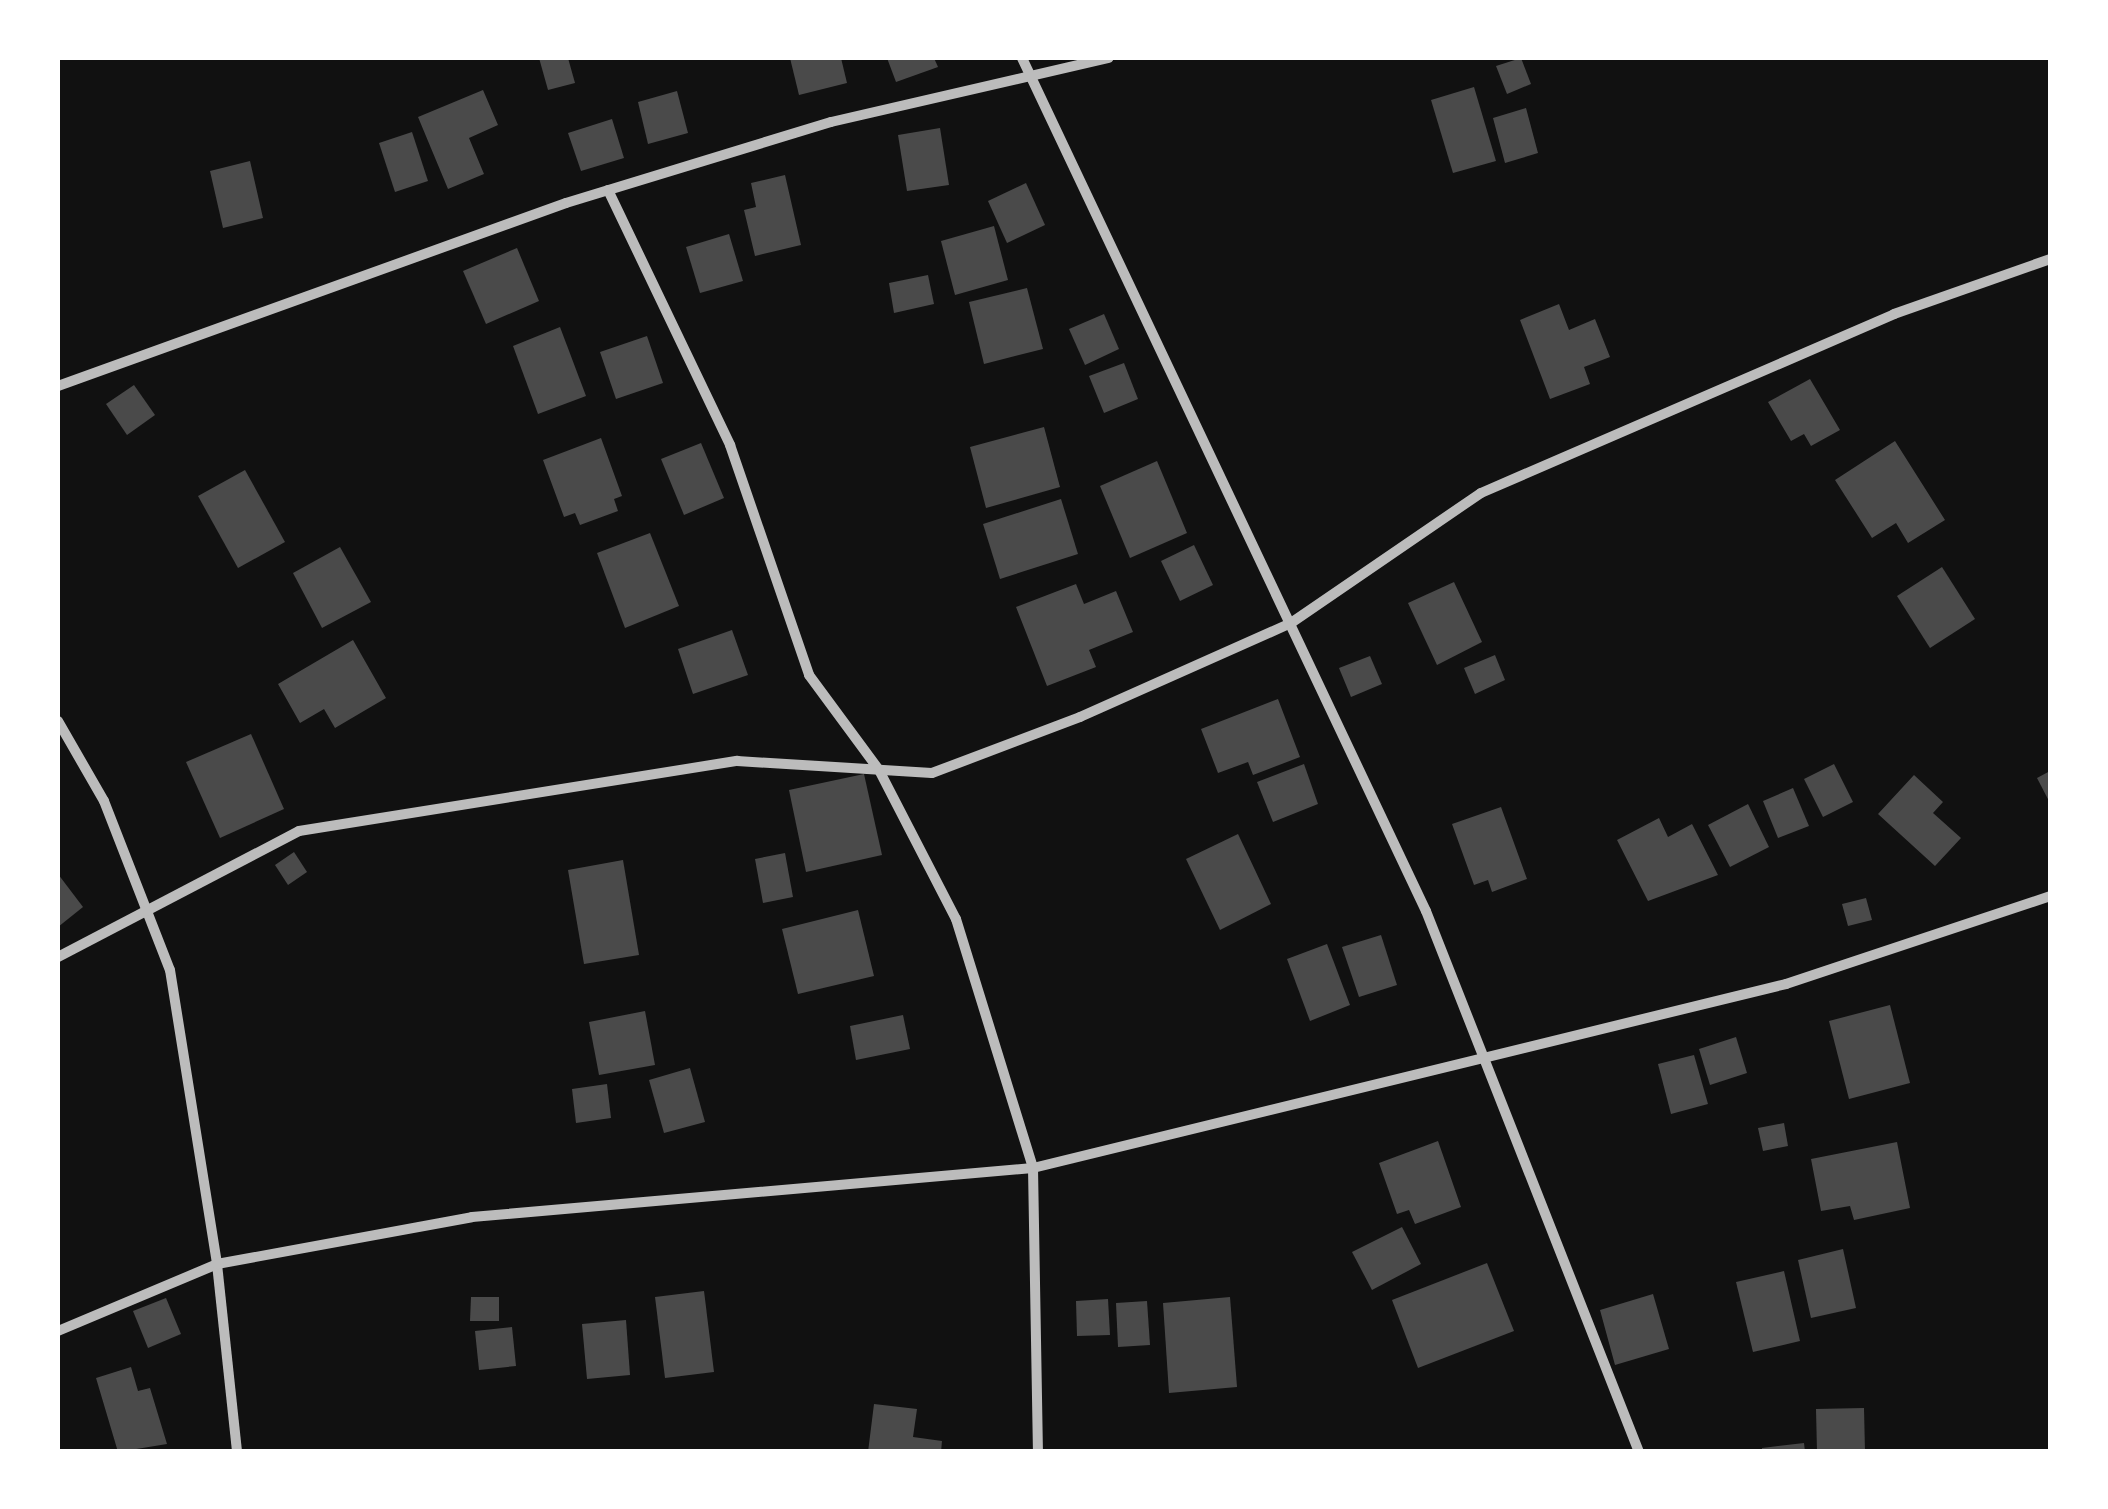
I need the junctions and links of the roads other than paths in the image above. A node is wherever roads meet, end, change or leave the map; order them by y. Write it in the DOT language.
graph roads {
  1 [pos="1022,58"];
  2 [pos="1110,58"];
  3 [pos="1034,79"];
  4 [pos="608,190"];
  5 [pos="2050,259"];
  6 [pos="58,386"];
  7 [pos="1291,623"];
  8 [pos="58,721"];
  9 [pos="879,770"];
  10 [pos="2050,896"];
  11 [pos="145,906"];
  12 [pos="58,957"];
  13 [pos="1483,1058"];
  14 [pos="1033,1168"];
  15 [pos="218,1264"];
  16 [pos="58,1331"];
  17 [pos="238,1452"];
  18 [pos="1038,1452"];
  19 [pos="1639,1452"];
  1 -- 3 [label="street"];
  2 -- 3 [label="street"];
  3 -- 4 [label="street"];
  3 -- 7 [label="street"];
  4 -- 6 [label="street"];
  4 -- 9 [label="street"];
  5 -- 7 [label="street"];
  7 -- 9 [label="street"];
  7 -- 13 [label="street"];
  8 -- 11 [label="street"];
  9 -- 11 [label="street"];
  9 -- 14 [label="street"];
  10 -- 13 [label="street"];
  11 -- 12 [label="street"];
  11 -- 15 [label="street"];
  13 -- 14 [label="street"];
  13 -- 19 [label="street"];
  14 -- 15 [label="street"];
  14 -- 18 [label="street"];
  15 -- 16 [label="street"];
  15 -- 17 [label="street"];
}
